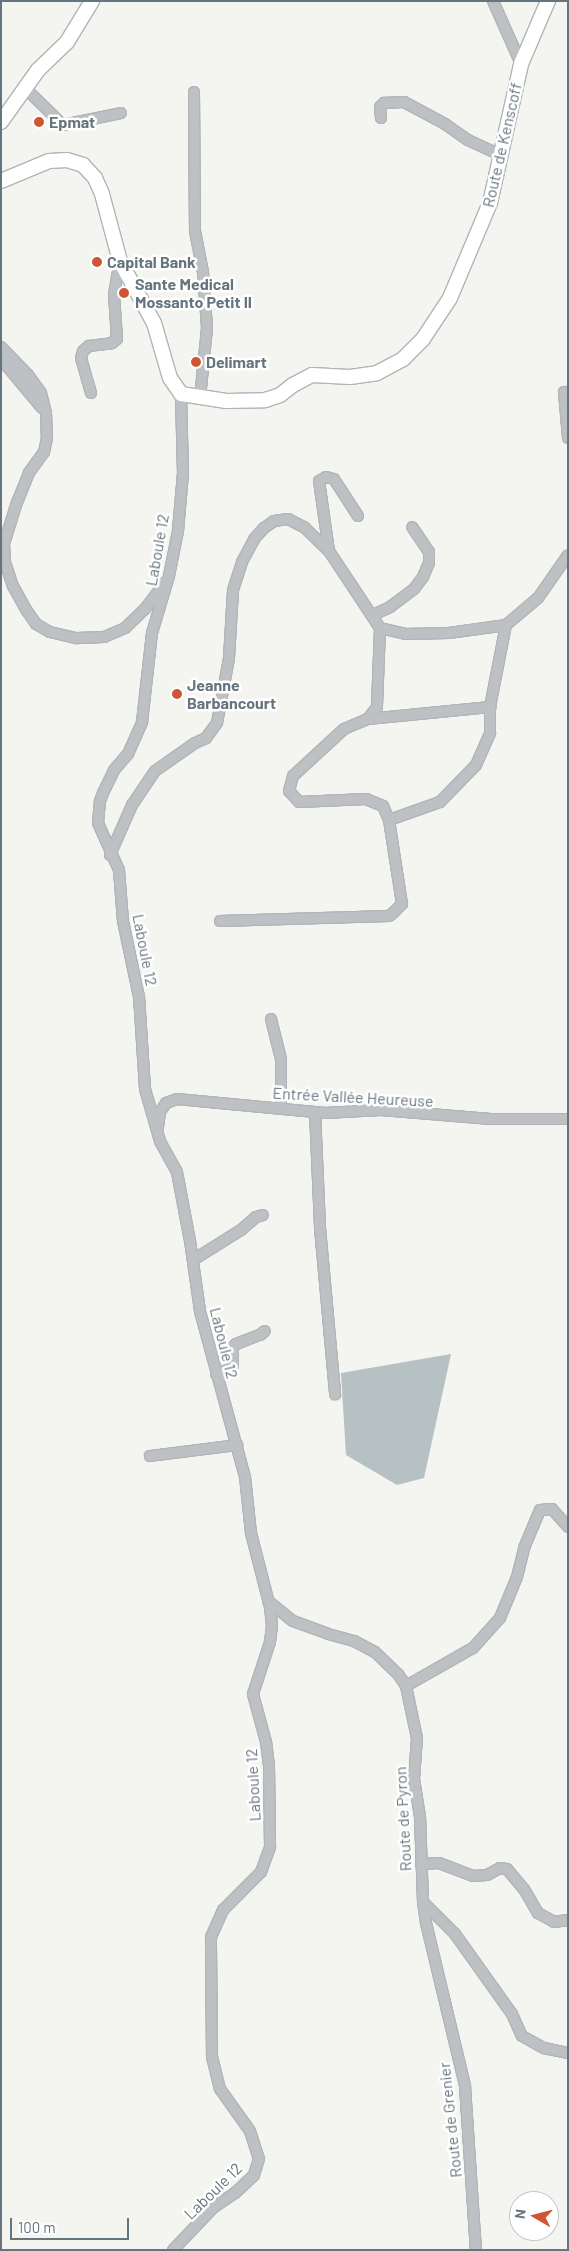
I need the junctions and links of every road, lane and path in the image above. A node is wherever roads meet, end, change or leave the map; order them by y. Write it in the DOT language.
graph roads {
  1 [pos="92,1"];
  2 [pos="493,1"];
  3 [pos="548,1"];
  4 [pos="521,64"];
  5 [pos="26,88"];
  6 [pos="194,92"];
  7 [pos="121,113"];
  8 [pos="381,118"];
  9 [pos="1,122"];
  10 [pos="500,155"];
  11 [pos="1,181"];
  12 [pos="120,261"];
  13 [pos="1,348"];
  14 [pos="1,359"];
  15 [pos="564,392"];
  16 [pos="91,393"];
  17 [pos="181,394"];
  18 [pos="200,398"];
  19 [pos="46,413"];
  20 [pos="568,438"];
  21 [pos="358,516"];
  22 [pos="412,526"];
  23 [pos="329,551"];
  24 [pos="568,556"];
  25 [pos="5,562"];
  26 [pos="1,574"];
  27 [pos="169,576"];
  28 [pos="373,615"];
  29 [pos="506,625"];
  30 [pos="380,628"];
  31 [pos="490,707"];
  32 [pos="368,719"];
  33 [pos="389,820"];
  34 [pos="110,855"];
  35 [pos="220,921"];
  36 [pos="271,1019"];
  37 [pos="281,1109"];
  38 [pos="316,1112"];
  39 [pos="568,1119"];
  40 [pos="157,1130"];
  41 [pos="264,1215"];
  42 [pos="193,1260"];
  43 [pos="265,1331"];
  44 [pos="216,1374"];
  45 [pos="335,1394"];
  46 [pos="237,1445"];
  47 [pos="150,1456"];
  48 [pos="568,1527"];
  49 [pos="268,1601"];
  50 [pos="288,1618"];
  51 [pos="272,1626"];
  52 [pos="406,1686"];
  53 [pos="421,1864"];
  54 [pos="423,1902"];
  55 [pos="568,1920"];
  56 [pos="568,2053"];
  57 [pos="173,2250"];
  58 [pos="476,2250"];
  1 -- 5 [label="main road"];
  2 -- 4 [label="street"];
  3 -- 4 [label="main road, Route de Kenscoff"];
  4 -- 10 [label="main road, Route de Kenscoff"];
  5 -- 7 [label="street"];
  5 -- 9 [label="main road"];
  6 -- 18 [label="street"];
  8 -- 10 [label="street"];
  10 -- 18 [label="main road, Route de Kenscoff"];
  11 -- 12 [label="main road"];
  12 -- 16 [label="street"];
  12 -- 17 [label="main road"];
  13 -- 19 [label="street"];
  14 -- 19 [label="street"];
  15 -- 20 [label="street"];
  17 -- 18 [label="main road, Route de Kenscoff"];
  17 -- 27 [label="street, Laboule 12"];
  19 -- 25 [label="street"];
  21 -- 23 [label="street"];
  22 -- 28 [label="street"];
  23 -- 28 [label="street"];
  23 -- 34 [label="street"];
  24 -- 29 [label="street"];
  25 -- 26 [label="street"];
  25 -- 27 [label="street"];
  27 -- 34 [label="street, Laboule 12"];
  28 -- 30 [label="street"];
  29 -- 30 [label="street"];
  29 -- 31 [label="street"];
  30 -- 32 [label="street"];
  31 -- 32 [label="street"];
  31 -- 33 [label="street"];
  32 -- 33 [label="street"];
  33 -- 35 [label="street"];
  34 -- 40 [label="street, Laboule 12"];
  36 -- 37 [label="street"];
  37 -- 38 [label="street, Entrée Vallée Heureuse"];
  37 -- 40 [label="street, Entrée Vallée Heureuse"];
  38 -- 39 [label="street, Entrée Vallée Heureuse"];
  38 -- 45 [label="street"];
  40 -- 42 [label="street, Laboule 12"];
  41 -- 42 [label="street"];
  42 -- 44 [label="street, Laboule 12"];
  43 -- 44 [label="street"];
  44 -- 46 [label="street, Laboule 12"];
  46 -- 47 [label="street"];
  46 -- 49 [label="street, Laboule 12"];
  48 -- 52 [label="street"];
  49 -- 50 [label="street, Route de Pyron"];
  49 -- 51 [label="street, Laboule 12"];
  50 -- 51 [label="street"];
  50 -- 52 [label="street, Route de Pyron"];
  51 -- 57 [label="street, Laboule 12"];
  52 -- 53 [label="street, Route de Pyron"];
  53 -- 54 [label="street, Route de Pyron"];
  53 -- 55 [label="street"];
  54 -- 56 [label="street"];
  54 -- 58 [label="street, Route de Grenier"];
}
